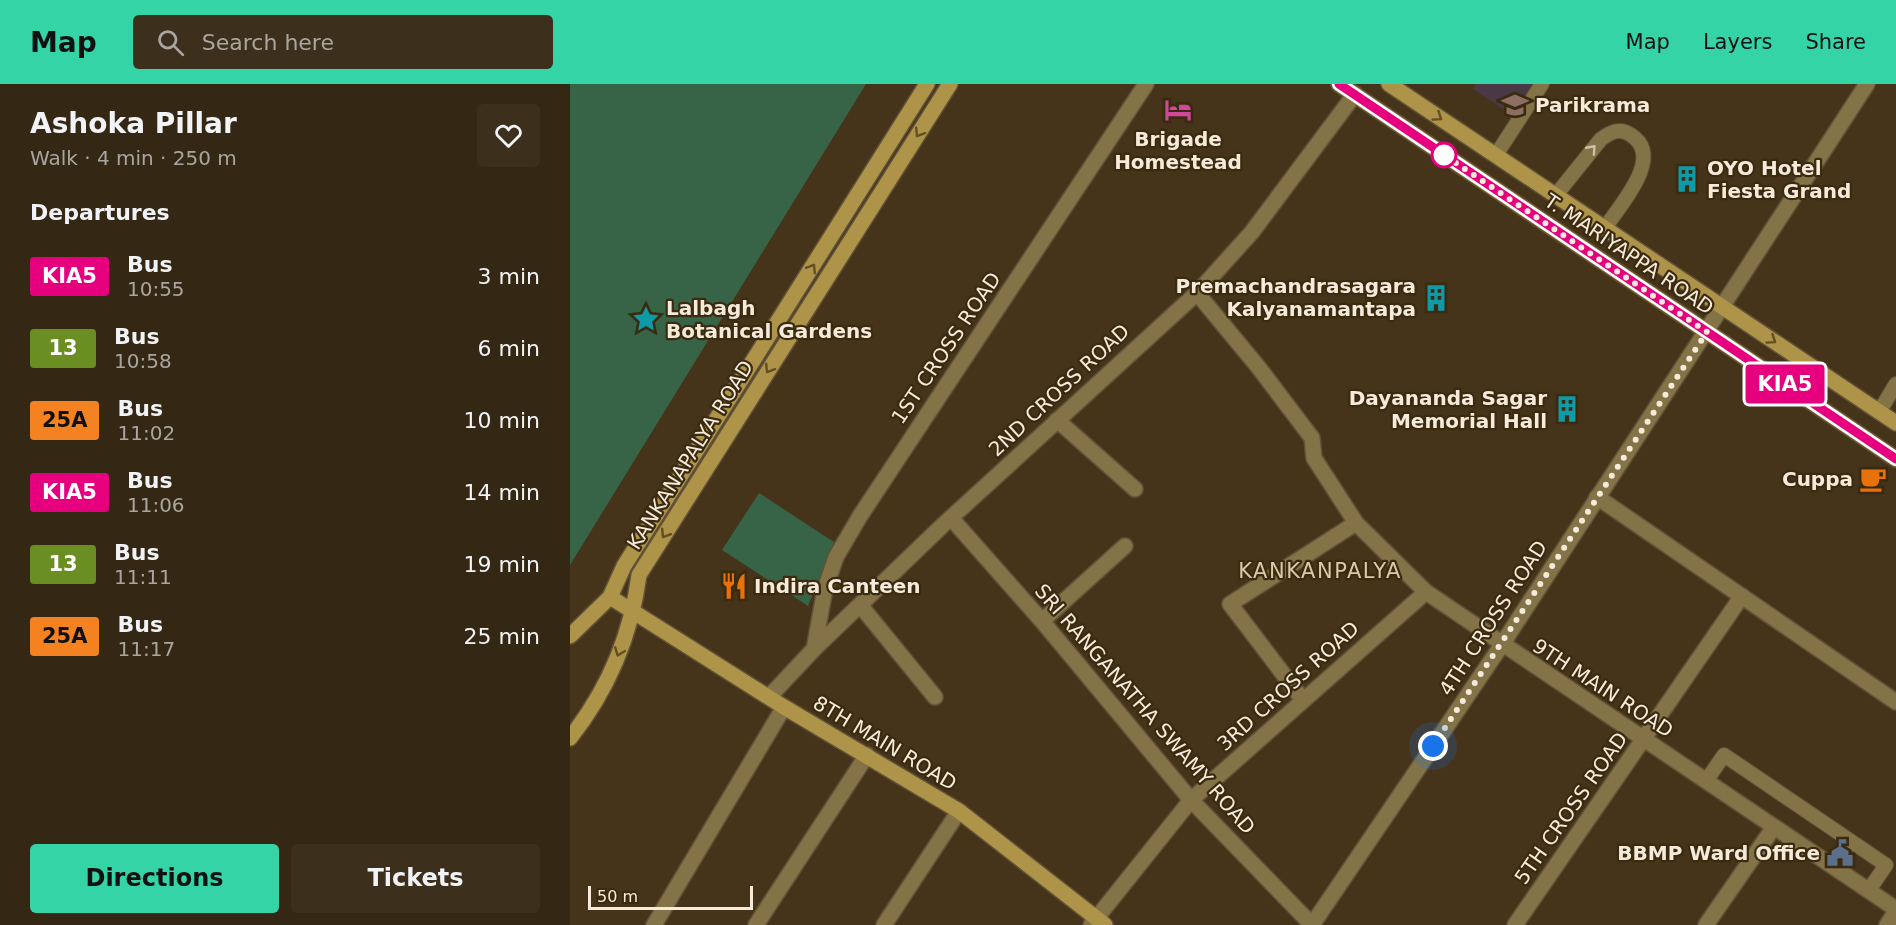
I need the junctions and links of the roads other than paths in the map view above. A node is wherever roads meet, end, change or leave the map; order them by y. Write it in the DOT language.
graph roads {
  1 [pos="927,84"];
  2 [pos="950,84"];
  3 [pos="1146,84"];
  4 [pos="1339,84"];
  5 [pos="1389,84"];
  6 [pos="1542,84"];
  7 [pos="1867,84"];
  8 [pos="1354,94"];
  9 [pos="1496,155"];
  10 [pos="1556,195"];
  11 [pos="1605,228"];
  12 [pos="1197,293"];
  13 [pos="1723,307"];
  14 [pos="1707,332"];
  15 [pos="1896,384"];
  16 [pos="1879,412"];
  17 [pos="1057,420"];
  18 [pos="1896,423"];
  19 [pos="1896,459"];
  20 [pos="1135,489"];
  21 [pos="1597,497"];
  22 [pos="951,518"];
  23 [pos="1356,523"];
  24 [pos="1125,546"];
  25 [pos="1426,592"];
  26 [pos="1742,596"];
  27 [pos="610,597"];
  28 [pos="860,606"];
  29 [pos="634,611"];
  30 [pos="1042,621"];
  31 [pos="570,636"];
  32 [pos="1501,646"];
  33 [pos="814,649"];
  34 [pos="769,698"];
  35 [pos="935,698"];
  36 [pos="1303,700"];
  37 [pos="1896,702"];
  38 [pos="784,707"];
  39 [pos="570,738"];
  40 [pos="1644,739"];
  41 [pos="867,755"];
  42 [pos="1706,781"];
  43 [pos="1191,800"];
  44 [pos="959,811"];
  45 [pos="1774,826"];
  46 [pos="1869,890"];
  47 [pos="1896,910"];
  48 [pos="1098,922"];
  49 [pos="654,925"];
  50 [pos="756,925"];
  51 [pos="884,925"];
  52 [pos="1312,925"];
  53 [pos="1515,925"];
  54 [pos="1706,925"];
  55 [pos="1887,925"];
  27 -- 1 [label="street, KANKANAPALYA ROAD, one-way"];
  2 -- 29 [label="street, KANKANAPALYA ROAD, one-way"];
  3 -- 33 [label="street, 1ST CROSS ROAD"];
  4 -- 8 [label="street, T. MARIYAPPA ROAD"];
  5 -- 9 [label="street, T. MARIYAPPA ROAD, one-way"];
  6 -- 9 [label="lane"];
  7 -- 13 [label="street"];
  8 -- 12 [label="street, 2ND CROSS ROAD"];
  8 -- 14 [label="street, T. MARIYAPPA ROAD"];
  9 -- 10 [label="street, T. MARIYAPPA ROAD"];
  10 -- 11 [label="street, T. MARIYAPPA ROAD"];
  10 -- 11 [label="lane, one-way"];
  11 -- 13 [label="street, T. MARIYAPPA ROAD"];
  12 -- 17 [label="street, 2ND CROSS ROAD"];
  12 -- 23 [label="street, 9TH MAIN ROAD"];
  13 -- 14 [label="street"];
  13 -- 16 [label="street, T. MARIYAPPA ROAD, one-way"];
  14 -- 19 [label="street, T. MARIYAPPA ROAD"];
  14 -- 21 [label="street, 4TH CROSS ROAD"];
  15 -- 16 [label="lane"];
  16 -- 18 [label="street, T. MARIYAPPA ROAD"];
  17 -- 20 [label="street"];
  17 -- 22 [label="street, 2ND CROSS ROAD"];
  21 -- 26 [label="street"];
  21 -- 32 [label="street, 4TH CROSS ROAD"];
  22 -- 28 [label="street, 2ND CROSS ROAD"];
  22 -- 30 [label="street, SRI RANGANATHA SWAMY ROAD"];
  23 -- 25 [label="street, 9TH MAIN ROAD"];
  23 -- 36 [label="street"];
  24 -- 30 [label="street"];
  25 -- 32 [label="street, 9TH MAIN ROAD"];
  25 -- 36 [label="street, 3RD CROSS ROAD"];
  26 -- 37 [label="street"];
  26 -- 40 [label="street, 5TH CROSS ROAD"];
  27 -- 29 [label="street, 8TH MAIN ROAD"];
  27 -- 31 [label="street, KANKANAPALYA ROAD"];
  28 -- 33 [label="street, 2ND CROSS ROAD"];
  28 -- 35 [label="street"];
  29 -- 34 [label="street, 8TH MAIN ROAD"];
  29 -- 39 [label="street, KANKANAPALYA ROAD, one-way"];
  30 -- 43 [label="street, SRI RANGANATHA SWAMY ROAD"];
  32 -- 40 [label="street, 9TH MAIN ROAD"];
  32 -- 52 [label="street, 4TH CROSS ROAD"];
  33 -- 34 [label="street, 2ND CROSS ROAD"];
  34 -- 38 [label="street, 8TH MAIN ROAD"];
  36 -- 43 [label="street, 3RD CROSS ROAD"];
  38 -- 41 [label="street, 8TH MAIN ROAD"];
  38 -- 49 [label="street"];
  40 -- 42 [label="street, 9TH MAIN ROAD"];
  40 -- 53 [label="street, 5TH CROSS ROAD"];
  41 -- 44 [label="street, 8TH MAIN ROAD"];
  41 -- 50 [label="street"];
  42 -- 45 [label="street, 9TH MAIN ROAD"];
  42 -- 46 [label="lane"];
  43 -- 48 [label="street, 3RD CROSS ROAD"];
  43 -- 52 [label="street, SRI RANGANATHA SWAMY ROAD"];
  44 -- 48 [label="street, 8TH MAIN ROAD"];
  44 -- 51 [label="street"];
  45 -- 46 [label="street, 9TH MAIN ROAD"];
  45 -- 54 [label="street"];
  46 -- 47 [label="street, 9TH MAIN ROAD"];
  47 -- 55 [label="street"];
}
